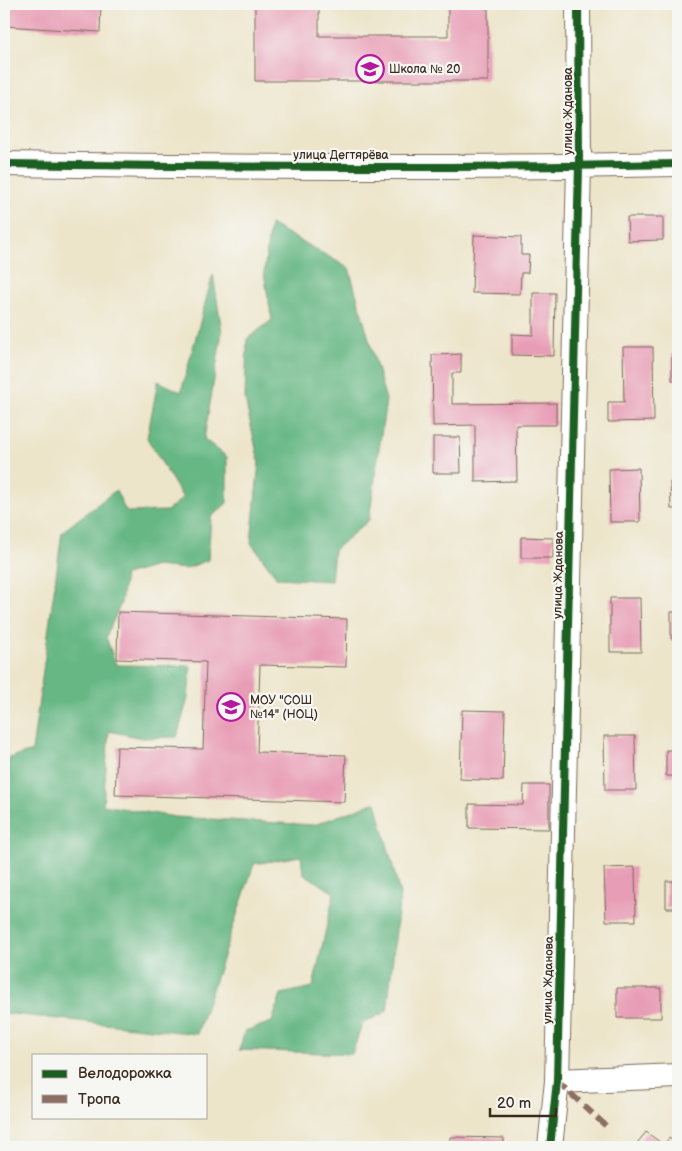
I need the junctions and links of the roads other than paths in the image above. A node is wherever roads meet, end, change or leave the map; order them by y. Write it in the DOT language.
graph roads {
  1 [pos="578,4"];
  2 [pos="4,164"];
  3 [pos="678,164"];
  4 [pos="579,166"];
  5 [pos="678,1076"];
  6 [pos="557,1080"];
  7 [pos="550,1147"];
  1 -- 4 [label="street, улица Жданова"];
  2 -- 4 [label="street, улица Дегтярёва"];
  3 -- 4 [label="street, улица Дегтярёва"];
  4 -- 6 [label="street, улица Жданова"];
  5 -- 6 [label="street"];
  6 -- 7 [label="street, улица Жданова"];
}
